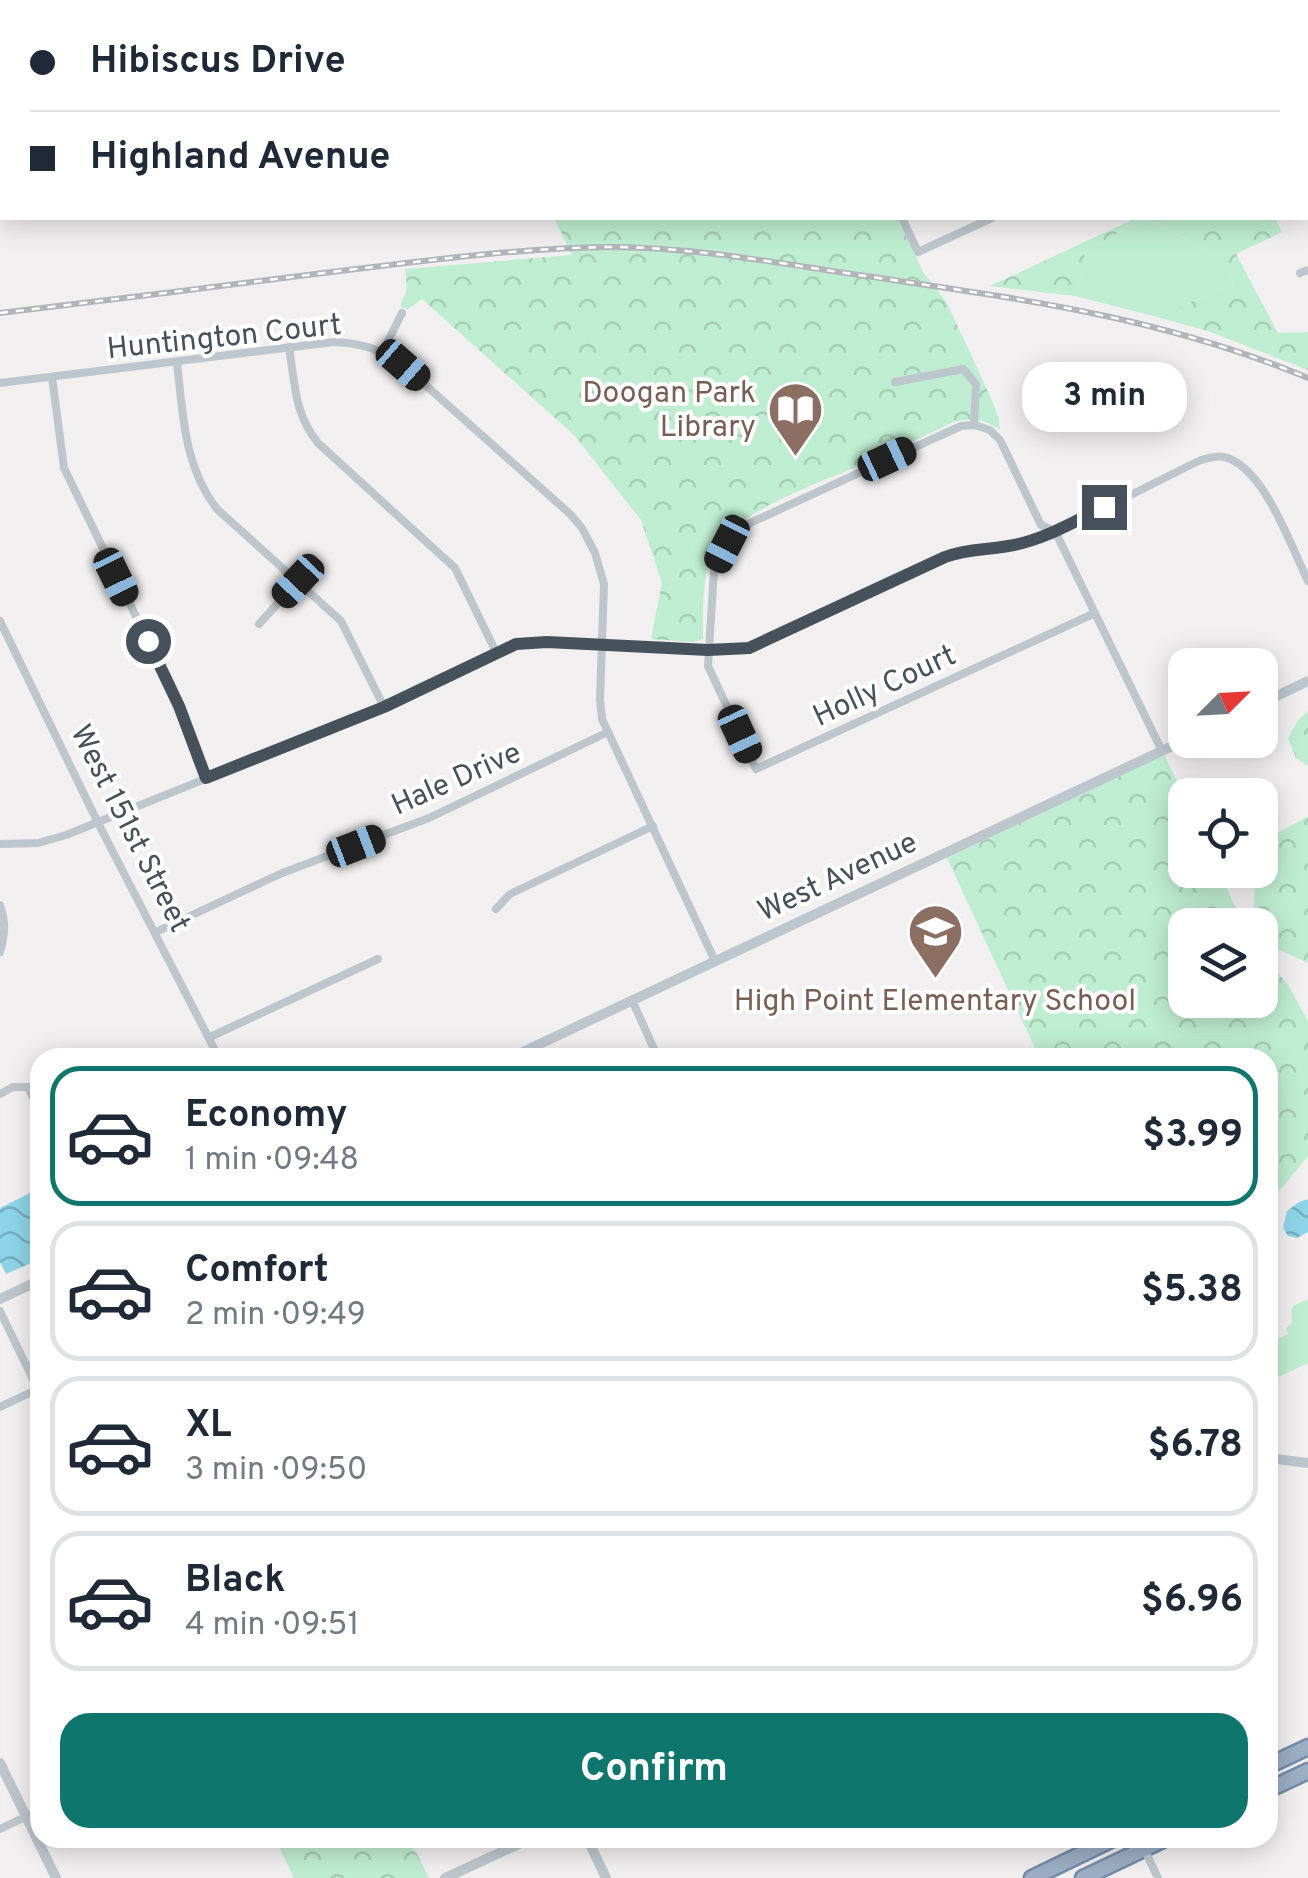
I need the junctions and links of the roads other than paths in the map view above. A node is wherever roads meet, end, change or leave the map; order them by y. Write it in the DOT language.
graph roads {
  1 [pos="903,220"];
  2 [pos="988,220"];
  3 [pos="402,313"];
  4 [pos="289,347"];
  5 [pos="383,351"];
  6 [pos="177,363"];
  7 [pos="52,377"];
  8 [pos="895,382"];
  9 [pos="0,383"];
  10 [pos="974,425"];
  11 [pos="1055,531"];
  12 [pos="298,581"];
  13 [pos="1308,581"];
  14 [pos="1095,614"];
  15 [pos="0,621"];
  16 [pos="259,624"];
  17 [pos="602,644"];
  18 [pos="708,650"];
  19 [pos="496,652"];
  20 [pos="1308,681"];
  21 [pos="1278,695"];
  22 [pos="384,707"];
  23 [pos="608,732"];
  24 [pos="1168,748"];
  25 [pos="1162,751"];
  26 [pos="206,778"];
  27 [pos="97,821"];
  28 [pos="653,826"];
  29 [pos="0,844"];
  30 [pos="0,905"];
  31 [pos="496,909"];
  32 [pos="156,932"];
  33 [pos="0,952"];
  34 [pos="378,959"];
  35 [pos="715,961"];
  36 [pos="632,1000"];
  37 [pos="210,1037"];
  38 [pos="215,1048"];
  39 [pos="531,1048"];
  40 [pos="654,1048"];
  41 [pos="30,1091"];
  42 [pos="0,1094"];
  43 [pos="30,1285"];
  44 [pos="0,1299"];
  45 [pos="0,1311"];
  46 [pos="30,1373"];
  47 [pos="30,1395"];
  48 [pos="0,1407"];
  49 [pos="1278,1459"];
  50 [pos="1308,1463"];
  51 [pos="1308,1746"];
  52 [pos="1278,1761"];
  53 [pos="0,1764"];
  54 [pos="1308,1770"];
  55 [pos="1278,1785"];
  56 [pos="30,1815"];
  57 [pos="26,1817"];
  58 [pos="30,1825"];
  59 [pos="0,1829"];
  60 [pos="41,1848"];
  61 [pos="510,1848"];
  62 [pos="592,1848"];
  63 [pos="1095,1848"];
  64 [pos="1134,1848"];
  65 [pos="1144,1848"];
  66 [pos="56,1878"];
  67 [pos="445,1878"];
  68 [pos="606,1878"];
  69 [pos="1032,1878"];
  70 [pos="1083,1878"];
  71 [pos="1158,1878"];
  1 -- 2 [label="street"];
  3 -- 5 [label="street"];
  4 -- 5 [label="street, Huntington Court"];
  4 -- 6 [label="street, Huntington Court"];
  4 -- 19 [label="street"];
  5 -- 17 [label="street, Huntington Court"];
  6 -- 7 [label="street, Huntington Court"];
  6 -- 12 [label="street"];
  7 -- 9 [label="street, Huntington Court"];
  7 -- 26 [label="street"];
  8 -- 10 [label="street"];
  10 -- 11 [label="street"];
  10 -- 18 [label="street"];
  11 -- 13 [label="street"];
  11 -- 14 [label="street"];
  11 -- 18 [label="street"];
  12 -- 16 [label="street"];
  12 -- 22 [label="street"];
  14 -- 18 [label="street, Holly Court"];
  14 -- 25 [label="street"];
  15 -- 27 [label="street, West 151st Street"];
  17 -- 18 [label="street"];
  17 -- 19 [label="street"];
  17 -- 23 [label="street, Huntington Court"];
  19 -- 22 [label="street"];
  20 -- 21 [label="street"];
  22 -- 26 [label="street"];
  23 -- 28 [label="street, Huntington Court"];
  23 -- 32 [label="street, Hale Drive"];
  24 -- 25 [label="street, West Avenue"];
  25 -- 35 [label="street, West Avenue"];
  26 -- 27 [label="street"];
  27 -- 29 [label="street"];
  27 -- 32 [label="street, West 151st Street"];
  28 -- 31 [label="street"];
  28 -- 35 [label="street, Huntington Court"];
  30 -- 33 [label="street"];
  32 -- 37 [label="street, West 151st Street"];
  34 -- 37 [label="street"];
  35 -- 36 [label="street, West Avenue"];
  36 -- 39 [label="street, West Avenue"];
  36 -- 40 [label="street"];
  37 -- 38 [label="street, West 151st Street"];
  41 -- 42 [label="street"];
  43 -- 44 [label="street"];
  45 -- 46 [label="street"];
  47 -- 48 [label="street"];
  49 -- 50 [label="street"];
  51 -- 52 [label="highway"];
  53 -- 57 [label="street"];
  54 -- 55 [label="highway"];
  56 -- 57 [label="street"];
  57 -- 58 [label="street"];
  57 -- 59 [label="street"];
  60 -- 66 [label="street"];
  61 -- 67 [label="street"];
  62 -- 68 [label="street"];
  63 -- 69 [label="highway"];
  64 -- 70 [label="highway"];
  65 -- 71 [label="street"];
}
